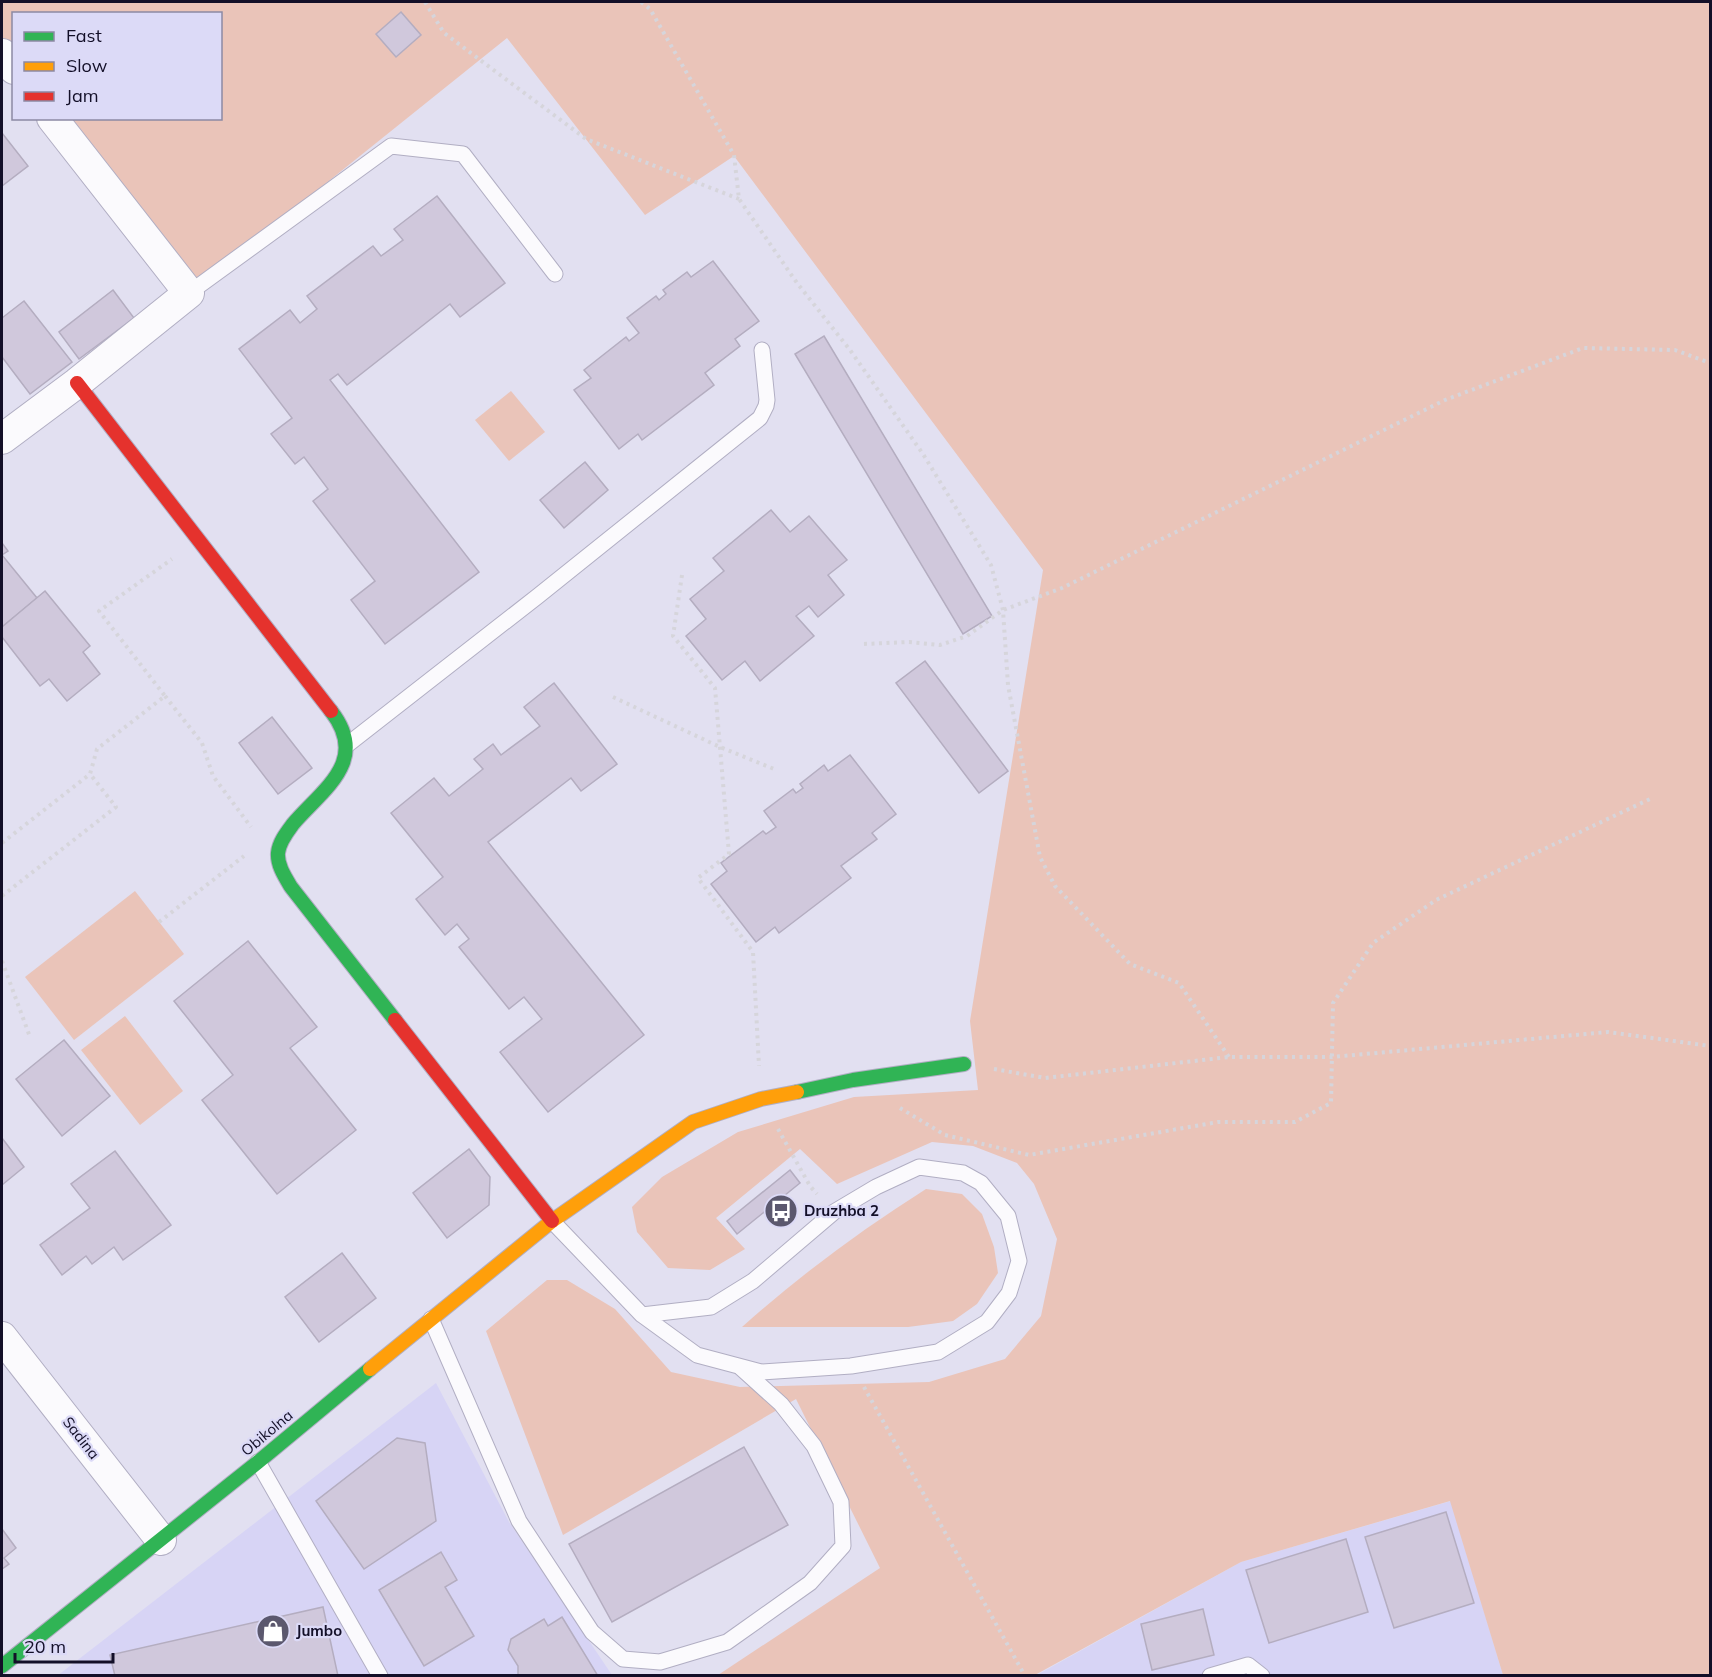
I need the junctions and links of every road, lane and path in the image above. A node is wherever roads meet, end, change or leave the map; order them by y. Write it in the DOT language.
graph roads {
  1 [pos="425,2"];
  2 [pos="641,2"];
  3 [pos="2,54"];
  4 [pos="12,66"];
  5 [pos="54,120"];
  6 [pos="739,199"];
  7 [pos="555,274"];
  8 [pos="189,293"];
  9 [pos="762,350"];
  10 [pos="1710,363"];
  11 [pos="77,383"];
  12 [pos="2,439"];
  13 [pos="199,539"];
  14 [pos="682,575"];
  15 [pos="1003,610"];
  16 [pos="864,644"];
  17 [pos="165,696"];
  18 [pos="613,697"];
  19 [pos="347,745"];
  20 [pos="720,747"];
  21 [pos="774,769"];
  22 [pos="90,774"];
  23 [pos="1650,799"];
  24 [pos="263,842"];
  25 [pos="2,843"];
  26 [pos="278,853"];
  27 [pos="2,896"];
  28 [pos="159,922"];
  29 [pos="2,962"];
  30 [pos="30,1037"];
  31 [pos="1710,1046"];
  32 [pos="1230,1057"];
  33 [pos="1332,1057"];
  34 [pos="964,1064"];
  35 [pos="761,1099"];
  36 [pos="894,1104"];
  37 [pos="834,1212"];
  38 [pos="552,1221"];
  39 [pos="642,1315"];
  40 [pos="430,1319"];
  41 [pos="2,1336"];
  42 [pos="738,1365"];
  43 [pos="852,1366"];
  44 [pos="258,1462"];
  45 [pos="160,1540"];
  46 [pos="2,1666"];
  47 [pos="380,1676"];
  48 [pos="1025,1676"];
  49 [pos="1210,1676"];
  50 [pos="1262,1676"];
  1 -- 6 [label="path"];
  2 -- 6 [label="path"];
  3 -- 4 [label="street"];
  5 -- 8 [label="street"];
  6 -- 15 [label="path"];
  7 -- 8 [label="lane"];
  8 -- 11 [label="street"];
  9 -- 19 [label="lane"];
  10 -- 15 [label="path"];
  11 -- 12 [label="street"];
  11 -- 13 [label="street"];
  13 -- 17 [label="path"];
  13 -- 19 [label="street"];
  14 -- 20 [label="path"];
  15 -- 16 [label="path"];
  15 -- 32 [label="path"];
  17 -- 22 [label="path"];
  17 -- 24 [label="path"];
  18 -- 20 [label="path"];
  19 -- 26 [label="street"];
  20 -- 21 [label="path"];
  20 -- 35 [label="path"];
  22 -- 25 [label="path"];
  22 -- 27 [label="path"];
  23 -- 33 [label="path"];
  24 -- 26 [label="path"];
  24 -- 28 [label="path"];
  26 -- 38 [label="street"];
  29 -- 30 [label="path"];
  31 -- 33 [label="path"];
  32 -- 33 [label="path"];
  32 -- 34 [label="path"];
  33 -- 36 [label="path"];
  34 -- 35 [label="street, Obikolna"];
  35 -- 37 [label="path"];
  35 -- 38 [label="street, Obikolna"];
  37 -- 39 [label="lane"];
  37 -- 43 [label="lane"];
  38 -- 39 [label="lane"];
  38 -- 40 [label="street, Obikolna"];
  39 -- 42 [label="lane"];
  40 -- 42 [label="lane"];
  40 -- 44 [label="street, Obikolna"];
  41 -- 45 [label="street, Sadina"];
  42 -- 43 [label="lane"];
  43 -- 48 [label="path"];
  44 -- 45 [label="street, Obikolna"];
  44 -- 47 [label="lane"];
  45 -- 46 [label="street, Obikolna"];
  49 -- 50 [label="lane"];
}
